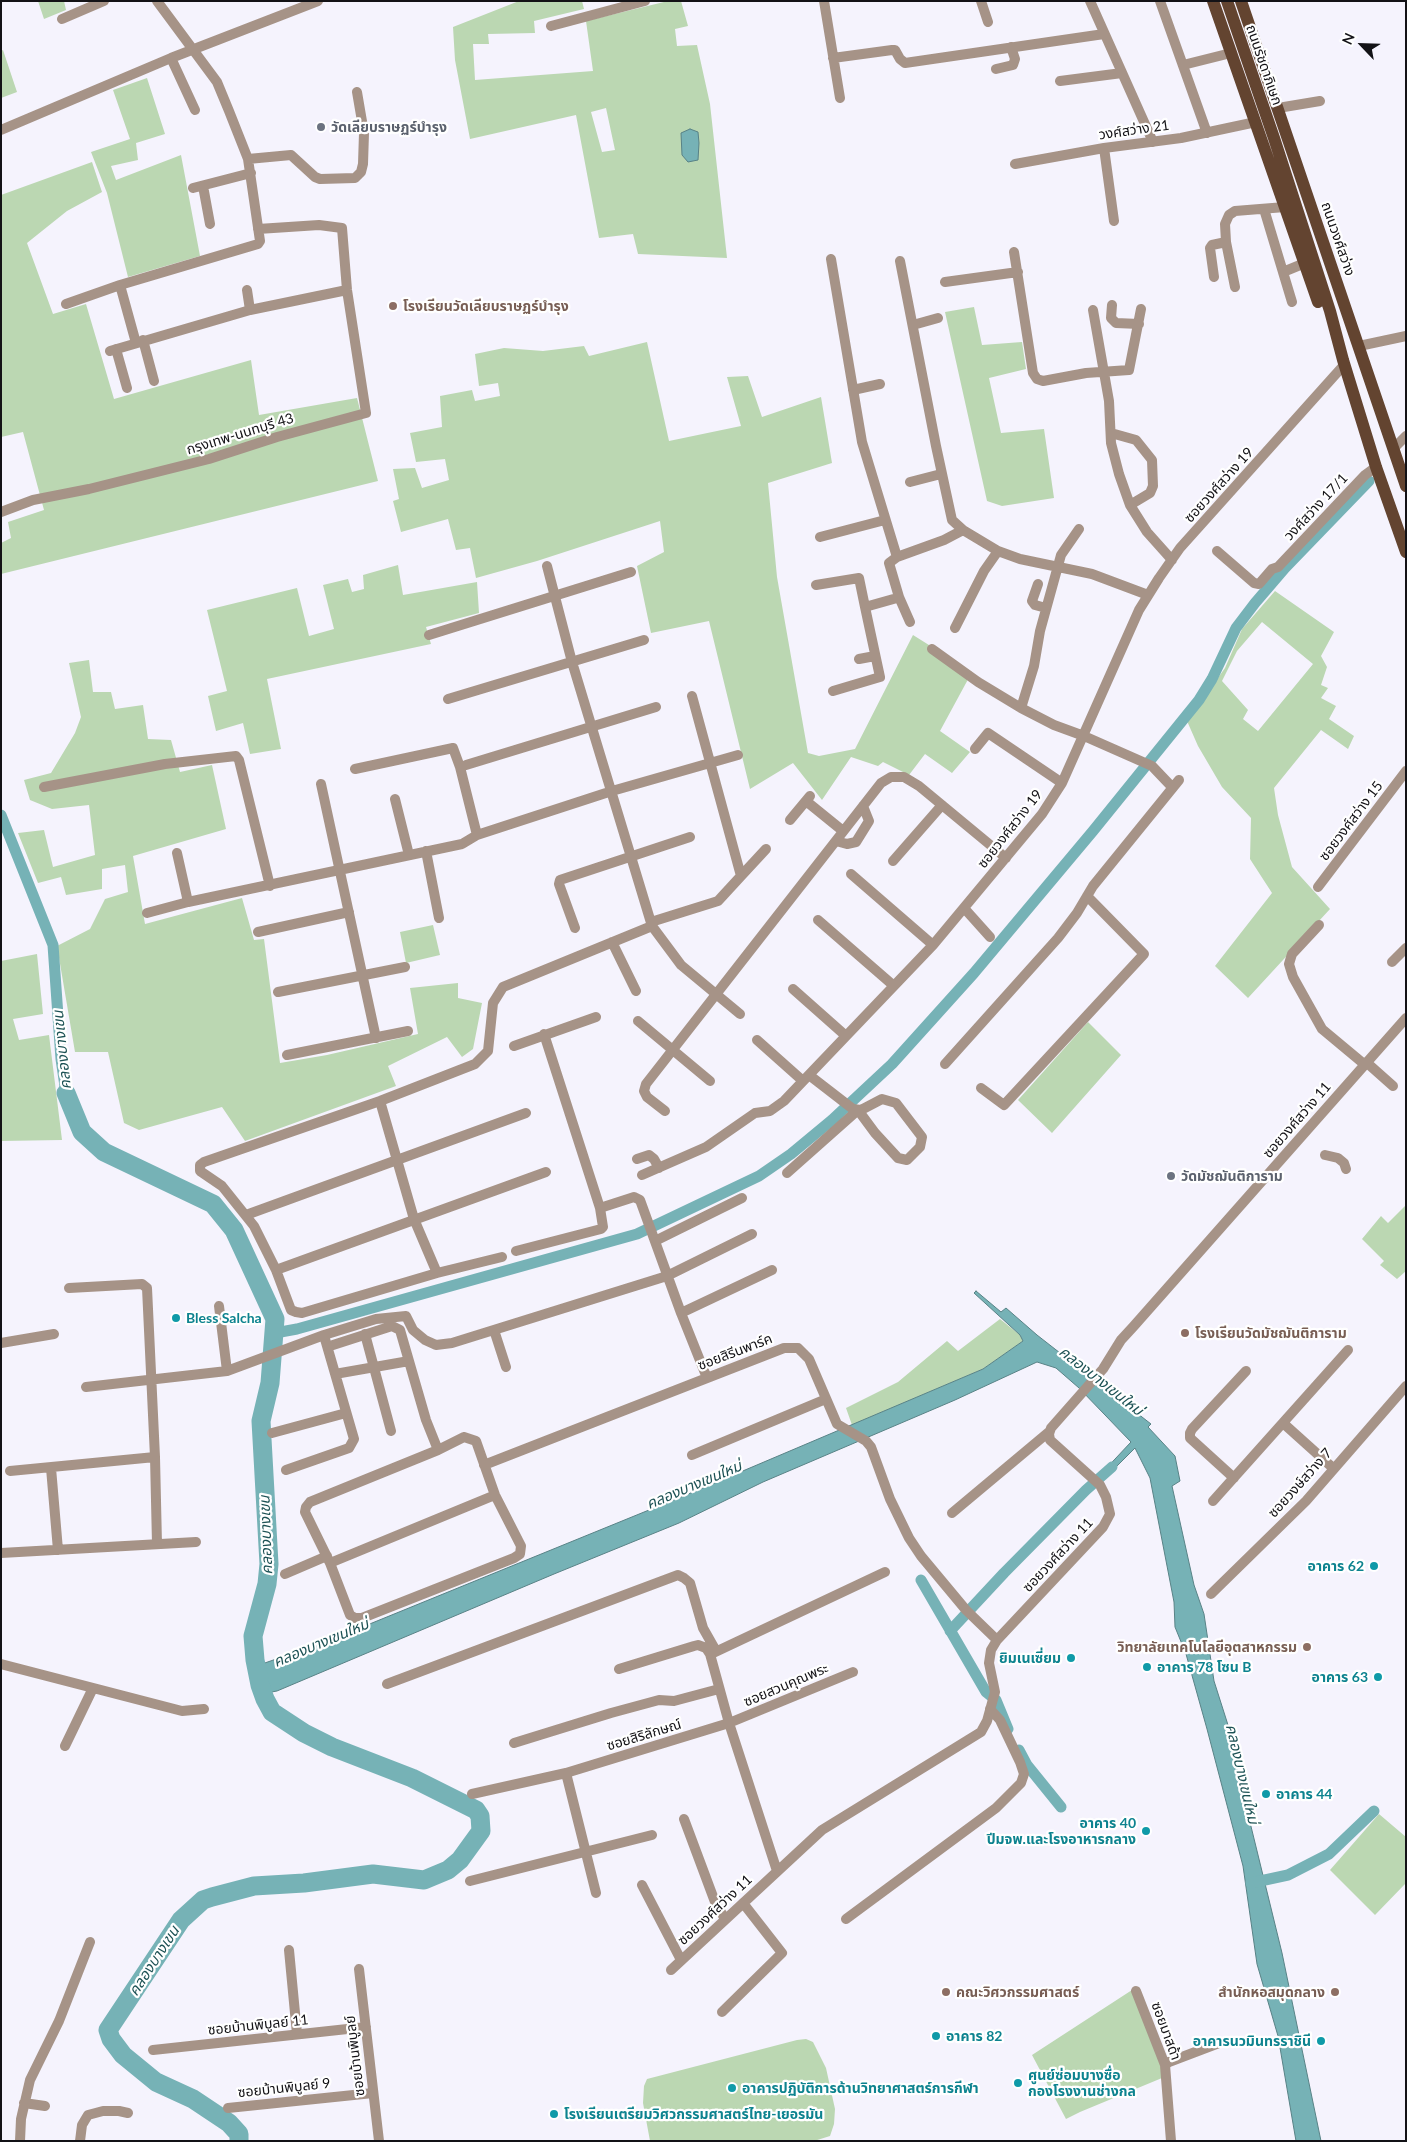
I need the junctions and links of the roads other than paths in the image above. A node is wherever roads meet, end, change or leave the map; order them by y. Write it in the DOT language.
graph roads {
  1 [pos="104,1"];
  2 [pos="157,1"];
  3 [pos="318,1"];
  4 [pos="645,1"];
  5 [pos="824,1"];
  6 [pos="981,1"];
  7 [pos="1090,1"];
  8 [pos="1160,1"];
  9 [pos="1213,1"];
  10 [pos="1227,1"];
  11 [pos="1241,1"];
  12 [pos="62,20"];
  13 [pos="988,22"];
  14 [pos="551,26"];
  15 [pos="1104,34"];
  16 [pos="1012,47"];
  17 [pos="192,50"];
  18 [pos="1231,52"];
  19 [pos="171,58"];
  20 [pos="833,58"];
  21 [pos="1184,65"];
  22 [pos="996,69"];
  23 [pos="1122,73"];
  24 [pos="1060,81"];
  25 [pos="357,92"];
  26 [pos="840,98"];
  27 [pos="1320,101"];
  28 [pos="1278,108"];
  29 [pos="195,110"];
  30 [pos="1256,122"];
  31 [pos="1,130"];
  32 [pos="1207,133"];
  33 [pos="1274,138"];
  34 [pos="1153,142"];
  35 [pos="1104,148"];
  36 [pos="248,159"];
  37 [pos="1015,164"];
  38 [pos="251,173"];
  39 [pos="1285,207"];
  40 [pos="1264,209"];
  41 [pos="1114,221"];
  42 [pos="210,224"];
  43 [pos="258,229"];
  44 [pos="1226,242"];
  45 [pos="1014,252"];
  46 [pos="831,259"];
  47 [pos="900,261"];
  48 [pos="1305,263"];
  49 [pos="1018,272"];
  50 [pos="1283,272"];
  51 [pos="1214,277"];
  52 [pos="944,282"];
  53 [pos="120,285"];
  54 [pos="1235,287"];
  55 [pos="247,290"];
  56 [pos="347,290"];
  57 [pos="1292,302"];
  58 [pos="66,304"];
  59 [pos="1112,305"];
  60 [pos="1142,309"];
  61 [pos="250,310"];
  62 [pos="1093,310"];
  63 [pos="938,318"];
  64 [pos="1138,324"];
  65 [pos="913,325"];
  66 [pos="1406,336"];
  67 [pos="139,342"];
  68 [pos="1359,346"];
  69 [pos="1344,362"];
  70 [pos="1105,372"];
  71 [pos="154,380"];
  72 [pos="880,384"];
  73 [pos="127,388"];
  74 [pos="852,390"];
  75 [pos="1111,433"];
  76 [pos="1406,436"];
  77 [pos="1393,449"];
  78 [pos="1376,467"];
  79 [pos="941,474"];
  80 [pos="910,482"];
  81 [pos="1406,486"];
  82 [pos="1130,504"];
  83 [pos="1,512"];
  84 [pos="884,520"];
  85 [pos="1079,529"];
  86 [pos="963,530"];
  87 [pos="820,537"];
  88 [pos="998,551"];
  89 [pos="1217,551"];
  90 [pos="1406,552"];
  91 [pos="897,557"];
  92 [pos="1172,560"];
  93 [pos="547,566"];
  94 [pos="1058,568"];
  95 [pos="631,572"];
  96 [pos="1038,584"];
  97 [pos="816,585"];
  98 [pos="1148,595"];
  99 [pos="555,596"];
  100 [pos="899,597"];
  101 [pos="865,607"];
  102 [pos="1046,608"];
  103 [pos="910,622"];
  104 [pos="955,628"];
  105 [pos="430,635"];
  106 [pos="644,640"];
  107 [pos="932,650"];
  108 [pos="875,656"];
  109 [pos="859,659"];
  110 [pos="572,662"];
  111 [pos="833,691"];
  112 [pos="692,696"];
  113 [pos="448,699"];
  114 [pos="656,707"];
  115 [pos="1021,708"];
  116 [pos="592,727"];
  117 [pos="1084,736"];
  118 [pos="975,749"];
  119 [pos="738,755"];
  120 [pos="710,763"];
  121 [pos="466,765"];
  122 [pos="355,769"];
  123 [pos="1406,771"];
  124 [pos="1062,783"];
  125 [pos="321,784"];
  126 [pos="44,787"];
  127 [pos="612,791"];
  128 [pos="395,799"];
  129 [pos="942,805"];
  130 [pos="863,806"];
  131 [pos="790,820"];
  132 [pos="843,831"];
  133 [pos="477,835"];
  134 [pos="690,837"];
  135 [pos="836,841"];
  136 [pos="766,849"];
  137 [pos="426,852"];
  138 [pos="177,853"];
  139 [pos="410,855"];
  140 [pos="632,856"];
  141 [pos="1006,858"];
  142 [pos="893,861"];
  143 [pos="339,870"];
  144 [pos="851,874"];
  145 [pos="741,876"];
  146 [pos="270,886"];
  147 [pos="1318,886"];
  148 [pos="1087,896"];
  149 [pos="188,902"];
  150 [pos="964,908"];
  151 [pos="348,912"];
  152 [pos="147,914"];
  153 [pos="439,918"];
  154 [pos="818,920"];
  155 [pos="651,924"];
  156 [pos="1319,925"];
  157 [pos="575,928"];
  158 [pos="258,932"];
  159 [pos="990,938"];
  160 [pos="612,942"];
  161 [pos="933,945"];
  162 [pos="1406,948"];
  163 [pos="1392,962"];
  164 [pos="405,967"];
  165 [pos="362,976"];
  166 [pos="894,986"];
  167 [pos="793,989"];
  168 [pos="636,991"];
  169 [pos="278,992"];
  170 [pos="716,995"];
  171 [pos="740,1014"];
  172 [pos="596,1017"];
  173 [pos="1406,1018"];
  174 [pos="638,1021"];
  175 [pos="408,1031"];
  176 [pos="544,1034"];
  177 [pos="846,1036"];
  178 [pos="376,1038"];
  179 [pos="757,1040"];
  180 [pos="514,1046"];
  181 [pos="673,1050"];
  182 [pos="287,1055"];
  183 [pos="1365,1063"];
  184 [pos="945,1064"];
  185 [pos="806,1078"];
  186 [pos="710,1081"];
  187 [pos="1393,1086"];
  188 [pos="981,1088"];
  189 [pos="380,1101"];
  190 [pos="858,1110"];
  191 [pos="665,1111"];
  192 [pos="526,1113"];
  193 [pos="1325,1155"];
  194 [pos="637,1159"];
  195 [pos="396,1160"];
  196 [pos="659,1168"];
  197 [pos="1346,1169"];
  198 [pos="546,1172"];
  199 [pos="787,1173"];
  200 [pos="642,1175"];
  201 [pos="742,1198"];
  202 [pos="600,1208"];
  203 [pos="246,1215"];
  204 [pos="414,1219"];
  205 [pos="752,1234"];
  206 [pos="655,1241"];
  207 [pos="516,1251"];
  208 [pos="502,1257"];
  209 [pos="276,1270"];
  210 [pos="772,1270"];
  211 [pos="437,1273"];
  212 [pos="667,1276"];
  213 [pos="69,1288"];
  214 [pos="220,1306"];
  215 [pos="681,1313"];
  216 [pos="494,1330"];
  217 [pos="54,1334"];
  218 [pos="365,1334"];
  219 [pos="324,1335"];
  220 [pos="1,1343"];
  221 [pos="333,1344"];
  222 [pos="1348,1350"];
  223 [pos="409,1361"];
  224 [pos="374,1367"];
  225 [pos="506,1367"];
  226 [pos="1246,1370"];
  227 [pos="227,1371"];
  228 [pos="335,1374"];
  229 [pos="707,1378"];
  230 [pos="151,1380"];
  231 [pos="1406,1386"];
  232 [pos="86,1387"];
  233 [pos="826,1399"];
  234 [pos="346,1413"];
  235 [pos="1283,1423"];
  236 [pos="390,1431"];
  237 [pos="1050,1431"];
  238 [pos="272,1433"];
  239 [pos="438,1450"];
  240 [pos="692,1454"];
  241 [pos="155,1457"];
  242 [pos="484,1465"];
  243 [pos="51,1468"];
  244 [pos="1333,1468"];
  245 [pos="286,1470"];
  246 [pos="10,1471"];
  247 [pos="1234,1478"];
  248 [pos="495,1495"];
  249 [pos="1213,1502"];
  250 [pos="952,1513"];
  251 [pos="196,1542"];
  252 [pos="157,1544"];
  253 [pos="58,1550"];
  254 [pos="1,1553"];
  255 [pos="329,1559"];
  256 [pos="885,1572"];
  257 [pos="285,1574"];
  258 [pos="1210,1594"];
  259 [pos="997,1640"];
  260 [pos="713,1653"];
  261 [pos="1,1664"];
  262 [pos="619,1669"];
  263 [pos="854,1672"];
  264 [pos="387,1684"];
  265 [pos="93,1688"];
  266 [pos="719,1689"];
  267 [pos="992,1700"];
  268 [pos="204,1709"];
  269 [pos="729,1723"];
  270 [pos="514,1744"];
  271 [pos="65,1746"];
  272 [pos="566,1773"];
  273 [pos="472,1794"];
  274 [pos="684,1819"];
  275 [pos="652,1835"];
  276 [pos="587,1852"];
  277 [pos="777,1871"];
  278 [pos="470,1881"];
  279 [pos="642,1885"];
  280 [pos="596,1893"];
  281 [pos="743,1903"];
  282 [pos="846,1919"];
  283 [pos="725,1920"];
  284 [pos="90,1942"];
  285 [pos="289,1950"];
  286 [pos="681,1960"];
  287 [pos="359,1969"];
  288 [pos="670,1970"];
  289 [pos="1136,1991"];
  290 [pos="722,2012"];
  291 [pos="366,2027"];
  292 [pos="297,2034"];
  293 [pos="1219,2044"];
  294 [pos="153,2050"];
  295 [pos="1165,2065"];
  296 [pos="373,2093"];
  297 [pos="24,2103"];
  298 [pos="45,2106"];
  299 [pos="228,2108"];
  300 [pos="128,2114"];
  301 [pos="20,2141"];
  302 [pos="80,2141"];
  303 [pos="379,2141"];
  304 [pos="1170,2141"];
  1 -- 12 [label="street"];
  2 -- 17 [label="street"];
  3 -- 17 [label="street"];
  4 -- 14 [label="street"];
  5 -- 20 [label="street"];
  6 -- 13 [label="street"];
  7 -- 15 [label="street"];
  8 -- 21 [label="street"];
  9 -- 18 [label="main road, ถนนวงศ์สว่าง"];
  10 -- 33 [label="main road, ถนนรัชดาภิเษก"];
  11 -- 28 [label="main road, ถนนวงศ์สว่าง"];
  15 -- 16 [label="street"];
  15 -- 23 [label="street"];
  16 -- 20 [label="street"];
  16 -- 22 [label="street"];
  17 -- 19 [label="street"];
  17 -- 36 [label="street"];
  18 -- 21 [label="street"];
  18 -- 30 [label="main road, ถนนวงศ์สว่าง"];
  19 -- 29 [label="street"];
  19 -- 31 [label="street"];
  20 -- 26 [label="street"];
  21 -- 32 [label="street"];
  23 -- 24 [label="street"];
  23 -- 34 [label="street"];
  25 -- 36 [label="street"];
  27 -- 28 [label="street"];
  28 -- 68 [label="main road, ถนนวงศ์สว่าง"];
  30 -- 32 [label="street, วงศ์สว่าง 21"];
  30 -- 39 [label="main road, ถนนวงศ์สว่าง"];
  32 -- 34 [label="street, วงศ์สว่าง 21"];
  33 -- 69 [label="main road, ถนนวงศ์สว่าง"];
  34 -- 35 [label="street, วงศ์สว่าง 21"];
  35 -- 37 [label="street, วงศ์สว่าง 21"];
  35 -- 41 [label="street"];
  36 -- 38 [label="street"];
  38 -- 42 [label="street"];
  38 -- 43 [label="street"];
  39 -- 40 [label="street"];
  39 -- 48 [label="main road, ถนนวงศ์สว่าง"];
  40 -- 44 [label="street"];
  40 -- 50 [label="street"];
  43 -- 53 [label="street"];
  43 -- 56 [label="street"];
  44 -- 51 [label="street"];
  44 -- 54 [label="street"];
  45 -- 49 [label="street"];
  46 -- 74 [label="street"];
  47 -- 65 [label="street"];
  48 -- 50 [label="street"];
  48 -- 69 [label="main road, ถนนวงศ์สว่าง"];
  49 -- 52 [label="street"];
  49 -- 70 [label="street"];
  50 -- 57 [label="street"];
  53 -- 58 [label="street"];
  53 -- 67 [label="street"];
  55 -- 61 [label="street"];
  56 -- 61 [label="street"];
  56 -- 83 [label="street, กรุงเทพ-นนทบุรี 43"];
  59 -- 64 [label="street"];
  60 -- 64 [label="street"];
  61 -- 67 [label="street"];
  62 -- 70 [label="street"];
  63 -- 65 [label="street"];
  64 -- 70 [label="street"];
  65 -- 79 [label="street"];
  66 -- 68 [label="street"];
  67 -- 71 [label="street"];
  67 -- 73 [label="street"];
  68 -- 77 [label="main road, ถนนวงศ์สว่าง"];
  69 -- 78 [label="main road, ถนนวงศ์สว่าง"];
  69 -- 92 [label="street, ซอยวงศ์สว่าง 19"];
  70 -- 75 [label="street"];
  72 -- 74 [label="street"];
  74 -- 84 [label="street"];
  75 -- 82 [label="street"];
  75 -- 82 [label="street"];
  76 -- 77 [label="street"];
  77 -- 81 [label="main road, ถนนวงศ์สว่าง"];
  78 -- 89 [label="street, วงศ์สว่าง 17/1"];
  78 -- 90 [label="main road, ถนนวงศ์สว่าง"];
  79 -- 80 [label="street"];
  79 -- 86 [label="street"];
  82 -- 92 [label="street"];
  84 -- 87 [label="street"];
  84 -- 91 [label="street"];
  85 -- 94 [label="street"];
  86 -- 88 [label="street"];
  86 -- 91 [label="street"];
  88 -- 94 [label="street"];
  88 -- 104 [label="street"];
  91 -- 100 [label="street"];
  92 -- 98 [label="street, ซอยวงศ์สว่าง 19"];
  93 -- 99 [label="street"];
  94 -- 98 [label="street"];
  94 -- 102 [label="street"];
  95 -- 99 [label="street"];
  96 -- 102 [label="street"];
  97 -- 101 [label="street"];
  98 -- 117 [label="street, ซอยวงศ์สว่าง 19"];
  99 -- 105 [label="street"];
  99 -- 110 [label="street"];
  100 -- 101 [label="street"];
  100 -- 103 [label="street"];
  101 -- 108 [label="street"];
  102 -- 115 [label="street"];
  106 -- 110 [label="street"];
  107 -- 115 [label="street"];
  108 -- 109 [label="street"];
  108 -- 111 [label="street"];
  110 -- 113 [label="street"];
  110 -- 116 [label="street"];
  112 -- 120 [label="street"];
  114 -- 116 [label="street"];
  115 -- 117 [label="street"];
  116 -- 121 [label="street"];
  116 -- 127 [label="street"];
  117 -- 124 [label="street, ซอยวงศ์สว่าง 19"];
  117 -- 148 [label="street"];
  118 -- 124 [label="street"];
  119 -- 120 [label="street"];
  120 -- 127 [label="street"];
  120 -- 145 [label="street"];
  122 -- 133 [label="street"];
  123 -- 147 [label="street, ซอยวงศ์สว่าง 15"];
  124 -- 141 [label="street, ซอยวงศ์สว่าง 19"];
  125 -- 143 [label="street"];
  126 -- 146 [label="street"];
  127 -- 133 [label="street"];
  127 -- 140 [label="street"];
  128 -- 139 [label="street"];
  129 -- 130 [label="street"];
  129 -- 141 [label="street"];
  129 -- 142 [label="street"];
  130 -- 132 [label="street"];
  130 -- 135 [label="street"];
  131 -- 132 [label="street"];
  132 -- 135 [label="street"];
  133 -- 137 [label="street"];
  134 -- 140 [label="street"];
  135 -- 170 [label="street"];
  136 -- 145 [label="street"];
  137 -- 139 [label="street"];
  137 -- 153 [label="street"];
  138 -- 149 [label="street"];
  139 -- 143 [label="street"];
  140 -- 155 [label="street"];
  140 -- 157 [label="street"];
  141 -- 150 [label="street, ซอยวงศ์สว่าง 19"];
  143 -- 146 [label="street"];
  143 -- 151 [label="street"];
  144 -- 161 [label="street"];
  145 -- 155 [label="street"];
  146 -- 149 [label="street"];
  148 -- 184 [label="street"];
  148 -- 188 [label="street"];
  149 -- 152 [label="street"];
  150 -- 159 [label="street"];
  150 -- 161 [label="street, ซอยวงศ์สว่าง 19"];
  151 -- 158 [label="street"];
  151 -- 165 [label="street"];
  154 -- 166 [label="street"];
  155 -- 160 [label="street"];
  155 -- 170 [label="street"];
  156 -- 183 [label="street"];
  160 -- 168 [label="street"];
  160 -- 189 [label="street"];
  161 -- 166 [label="street, ซอยวงศ์สว่าง 19"];
  162 -- 163 [label="street"];
  164 -- 165 [label="street"];
  165 -- 169 [label="street"];
  165 -- 178 [label="street"];
  166 -- 177 [label="street, ซอยวงศ์สว่าง 19"];
  167 -- 177 [label="street"];
  170 -- 171 [label="street"];
  170 -- 181 [label="street"];
  172 -- 176 [label="street"];
  173 -- 183 [label="street, ซอยวงศ์สว่าง 11"];
  174 -- 181 [label="street"];
  175 -- 178 [label="street"];
  176 -- 180 [label="street"];
  176 -- 202 [label="street"];
  177 -- 185 [label="street, ซอยวงศ์สว่าง 19"];
  178 -- 182 [label="street"];
  179 -- 185 [label="street"];
  181 -- 186 [label="street"];
  181 -- 191 [label="street"];
  183 -- 187 [label="street"];
  183 -- 237 [label="street, ซอยวงศ์สว่าง 11"];
  185 -- 190 [label="street"];
  185 -- 196 [label="street, ซอยวงศ์สว่าง 19"];
  189 -- 195 [label="street"];
  189 -- 203 [label="street"];
  190 -- 190 [label="street"];
  190 -- 199 [label="street"];
  192 -- 195 [label="street"];
  193 -- 197 [label="street"];
  194 -- 196 [label="street"];
  195 -- 203 [label="street"];
  195 -- 204 [label="street"];
  196 -- 200 [label="street, ซอยวงศ์สว่าง 19"];
  198 -- 204 [label="street"];
  201 -- 206 [label="street"];
  202 -- 206 [label="street"];
  202 -- 207 [label="street"];
  203 -- 209 [label="street"];
  204 -- 209 [label="street"];
  204 -- 211 [label="street"];
  205 -- 212 [label="street"];
  206 -- 212 [label="street"];
  208 -- 211 [label="street"];
  209 -- 211 [label="street"];
  210 -- 215 [label="street"];
  212 -- 215 [label="street"];
  212 -- 216 [label="street"];
  213 -- 230 [label="street"];
  214 -- 227 [label="street"];
  215 -- 229 [label="street"];
  216 -- 219 [label="street"];
  216 -- 225 [label="street"];
  217 -- 220 [label="street"];
  218 -- 221 [label="street"];
  218 -- 223 [label="street"];
  218 -- 224 [label="street"];
  219 -- 227 [label="street"];
  219 -- 228 [label="street"];
  222 -- 235 [label="street"];
  223 -- 224 [label="street"];
  223 -- 239 [label="street"];
  224 -- 228 [label="street"];
  224 -- 236 [label="street"];
  226 -- 247 [label="street"];
  227 -- 230 [label="street"];
  228 -- 234 [label="street"];
  229 -- 233 [label="street, ซอยสิรีนพาร์ค"];
  229 -- 242 [label="street, ซอยสิรีนพาร์ค"];
  230 -- 232 [label="street"];
  230 -- 241 [label="street"];
  231 -- 244 [label="street, ซอยวงษ์สว่าง 7"];
  233 -- 240 [label="street"];
  233 -- 259 [label="street, ซอยสิรีนพาร์ค"];
  234 -- 238 [label="street"];
  234 -- 245 [label="street"];
  235 -- 244 [label="street"];
  235 -- 247 [label="street"];
  237 -- 250 [label="street"];
  237 -- 259 [label="street, ซอยวงศ์สว่าง 11"];
  239 -- 242 [label="street"];
  239 -- 255 [label="street"];
  241 -- 243 [label="street"];
  241 -- 252 [label="street"];
  242 -- 248 [label="street"];
  243 -- 246 [label="street"];
  243 -- 253 [label="street"];
  244 -- 258 [label="street, ซอยวงษ์สว่าง 7"];
  247 -- 249 [label="street"];
  248 -- 255 [label="street"];
  248 -- 255 [label="street"];
  251 -- 252 [label="street"];
  252 -- 253 [label="street"];
  253 -- 254 [label="street"];
  255 -- 257 [label="street"];
  256 -- 260 [label="street"];
  259 -- 267 [label="street, ซอยวงศ์สว่าง 11"];
  260 -- 262 [label="street"];
  260 -- 264 [label="street"];
  260 -- 266 [label="street"];
  261 -- 265 [label="street"];
  263 -- 269 [label="street, ซอยสวนคุณพระ"];
  265 -- 268 [label="street"];
  265 -- 271 [label="street"];
  266 -- 269 [label="street"];
  266 -- 270 [label="street"];
  267 -- 277 [label="street, ซอยวงศ์สว่าง 11"];
  267 -- 282 [label="street"];
  269 -- 272 [label="street, ซอยสิริลักษณ์"];
  269 -- 277 [label="street"];
  272 -- 273 [label="street, ซอยสิริลักษณ์"];
  272 -- 276 [label="street"];
  274 -- 283 [label="street"];
  275 -- 276 [label="street"];
  276 -- 278 [label="street"];
  276 -- 280 [label="street"];
  277 -- 281 [label="street, ซอยวงศ์สว่าง 11"];
  279 -- 286 [label="street"];
  281 -- 283 [label="street, ซอยวงศ์สว่าง 11"];
  281 -- 290 [label="street"];
  283 -- 286 [label="street, ซอยวงศ์สว่าง 11"];
  284 -- 297 [label="street"];
  285 -- 292 [label="street"];
  286 -- 288 [label="street, ซอยวงศ์สว่าง 11"];
  287 -- 291 [label="street, ซอยบ้านพิบูลย์"];
  289 -- 295 [label="street, ซอยมาสด้า"];
  291 -- 292 [label="street, ซอยบ้านพิบูลย์ 11"];
  291 -- 296 [label="street, ซอยบ้านพิบูลย์"];
  292 -- 294 [label="street, ซอยบ้านพิบูลย์ 11"];
  293 -- 295 [label="street"];
  295 -- 304 [label="street, ซอยมาสด้า"];
  296 -- 299 [label="street, ซอยบ้านพิบูลย์ 9"];
  296 -- 303 [label="street, ซอยบ้านพิบูลย์"];
  297 -- 298 [label="street"];
  297 -- 301 [label="street"];
  300 -- 302 [label="street"];
}
